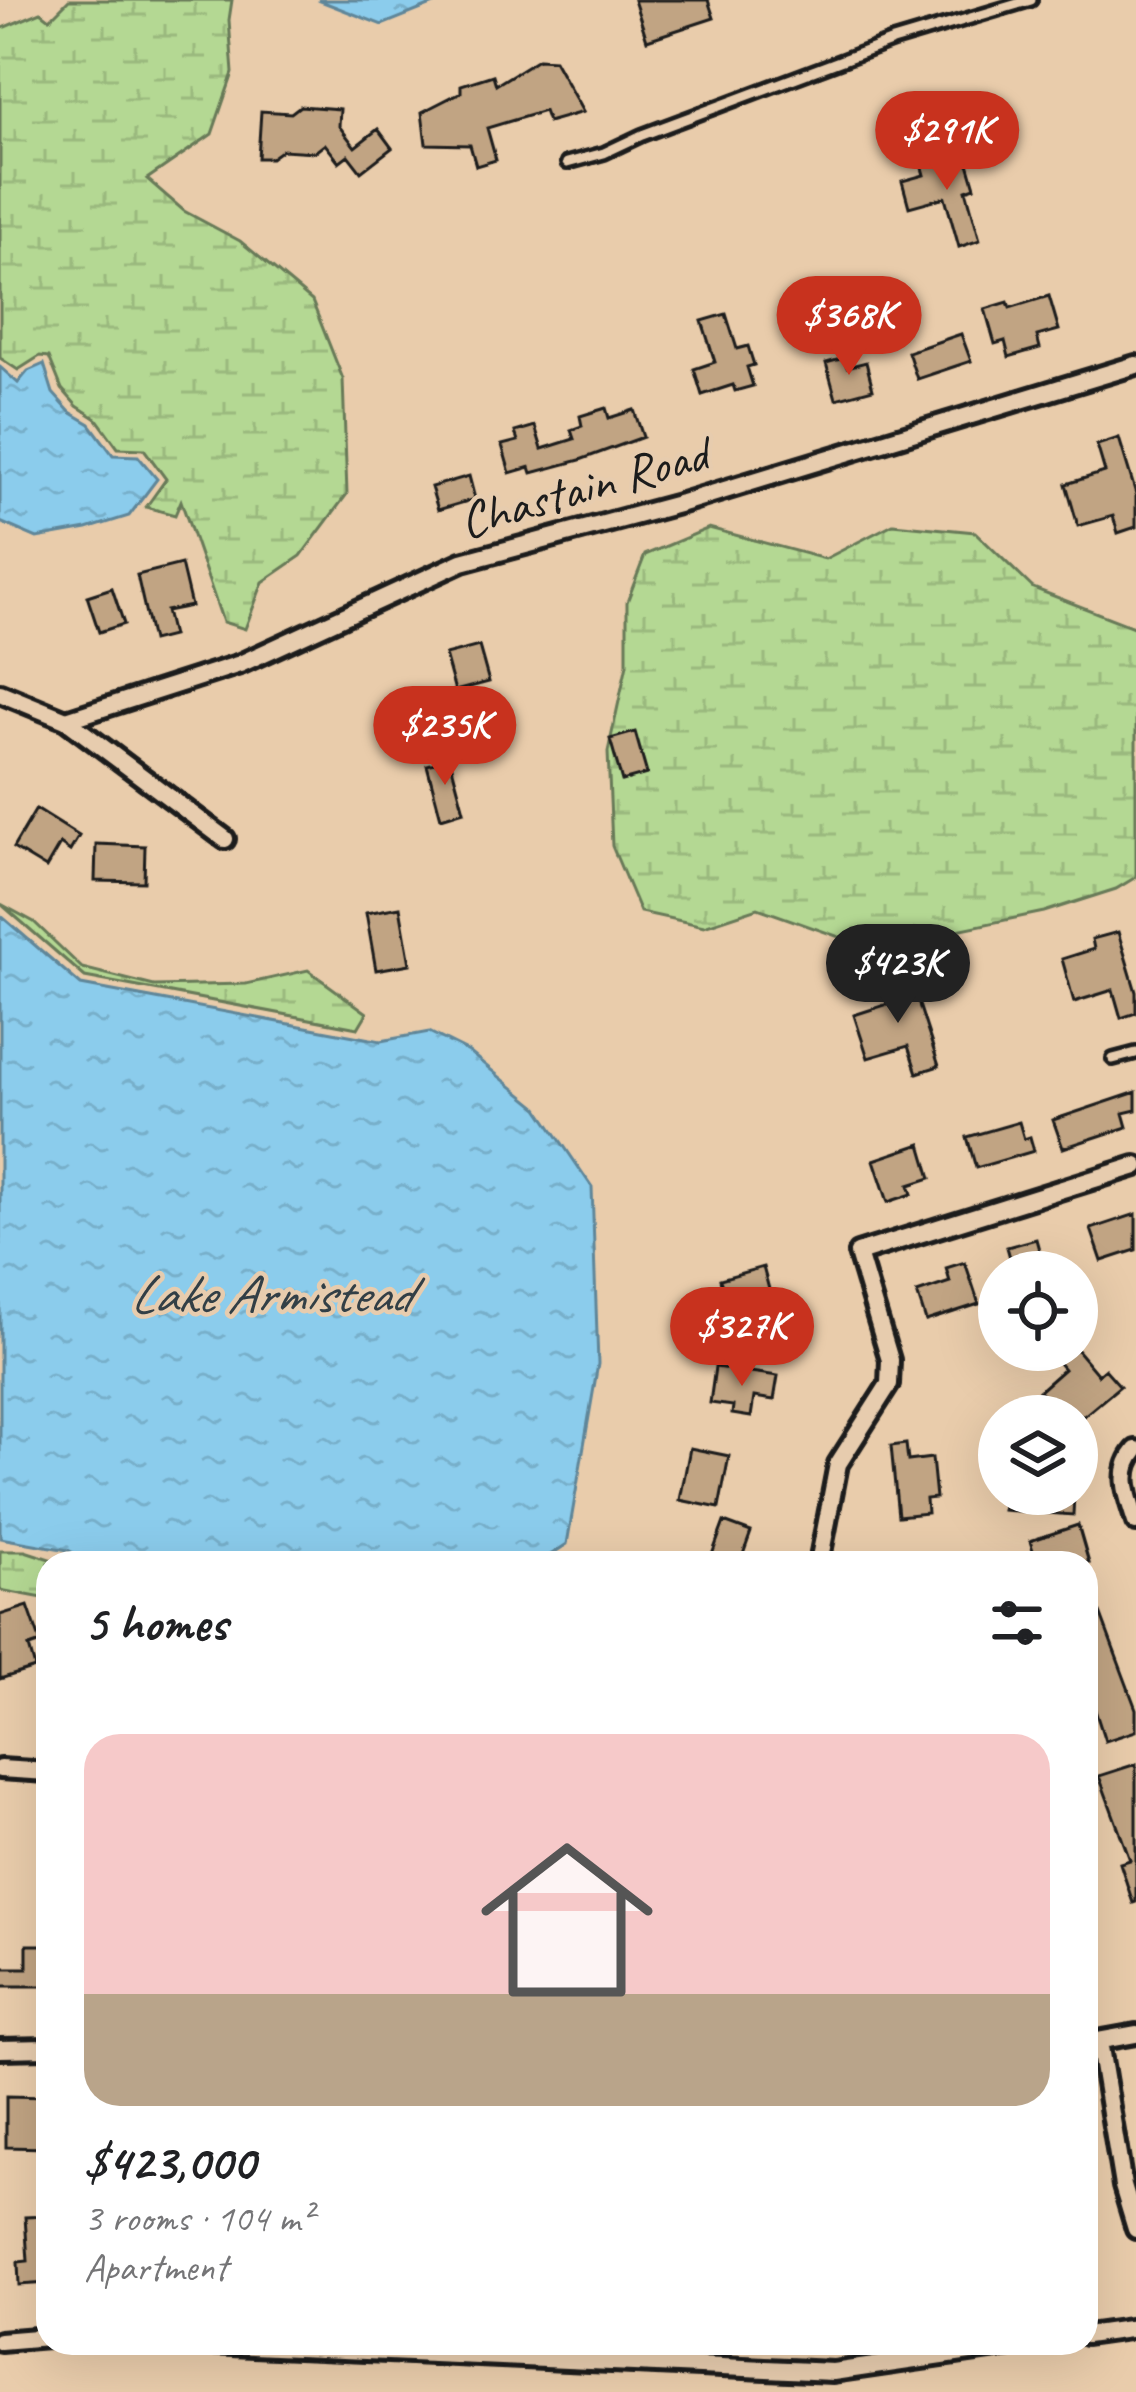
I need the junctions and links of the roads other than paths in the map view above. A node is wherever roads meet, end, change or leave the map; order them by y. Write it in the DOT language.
graph roads {
  1 [pos="1031,0"];
  2 [pos="567,163"];
  3 [pos="1136,365"];
  4 [pos="0,693"];
  5 [pos="66,720"];
  6 [pos="225,839"];
  7 [pos="1136,1053"];
  8 [pos="1113,1060"];
  9 [pos="1136,1166"];
  10 [pos="1136,1450"];
  11 [pos="1136,1522"];
  12 [pos="821,1551"];
  13 [pos="0,1769"];
  14 [pos="36,1771"];
  15 [pos="1136,2034"];
  16 [pos="1098,2041"];
  17 [pos="36,2048"];
  18 [pos="0,2049"];
  19 [pos="1098,2066"];
  20 [pos="1136,2229"];
  21 [pos="1136,2328"];
  22 [pos="1098,2333"];
  23 [pos="36,2338"];
  24 [pos="0,2341"];
  25 [pos="455,2355"];
  26 [pos="950,2355"];
  1 -- 2 [label="lane"];
  3 -- 5 [label="street, Chastain Road"];
  4 -- 5 [label="street"];
  5 -- 6 [label="street"];
  7 -- 8 [label="lane"];
  9 -- 12 [label="street"];
  10 -- 11 [label="street"];
  13 -- 14 [label="street"];
  15 -- 16 [label="street"];
  17 -- 18 [label="street"];
  19 -- 20 [label="street"];
  21 -- 22 [label="street"];
  23 -- 24 [label="street"];
  25 -- 26 [label="street"];
}
